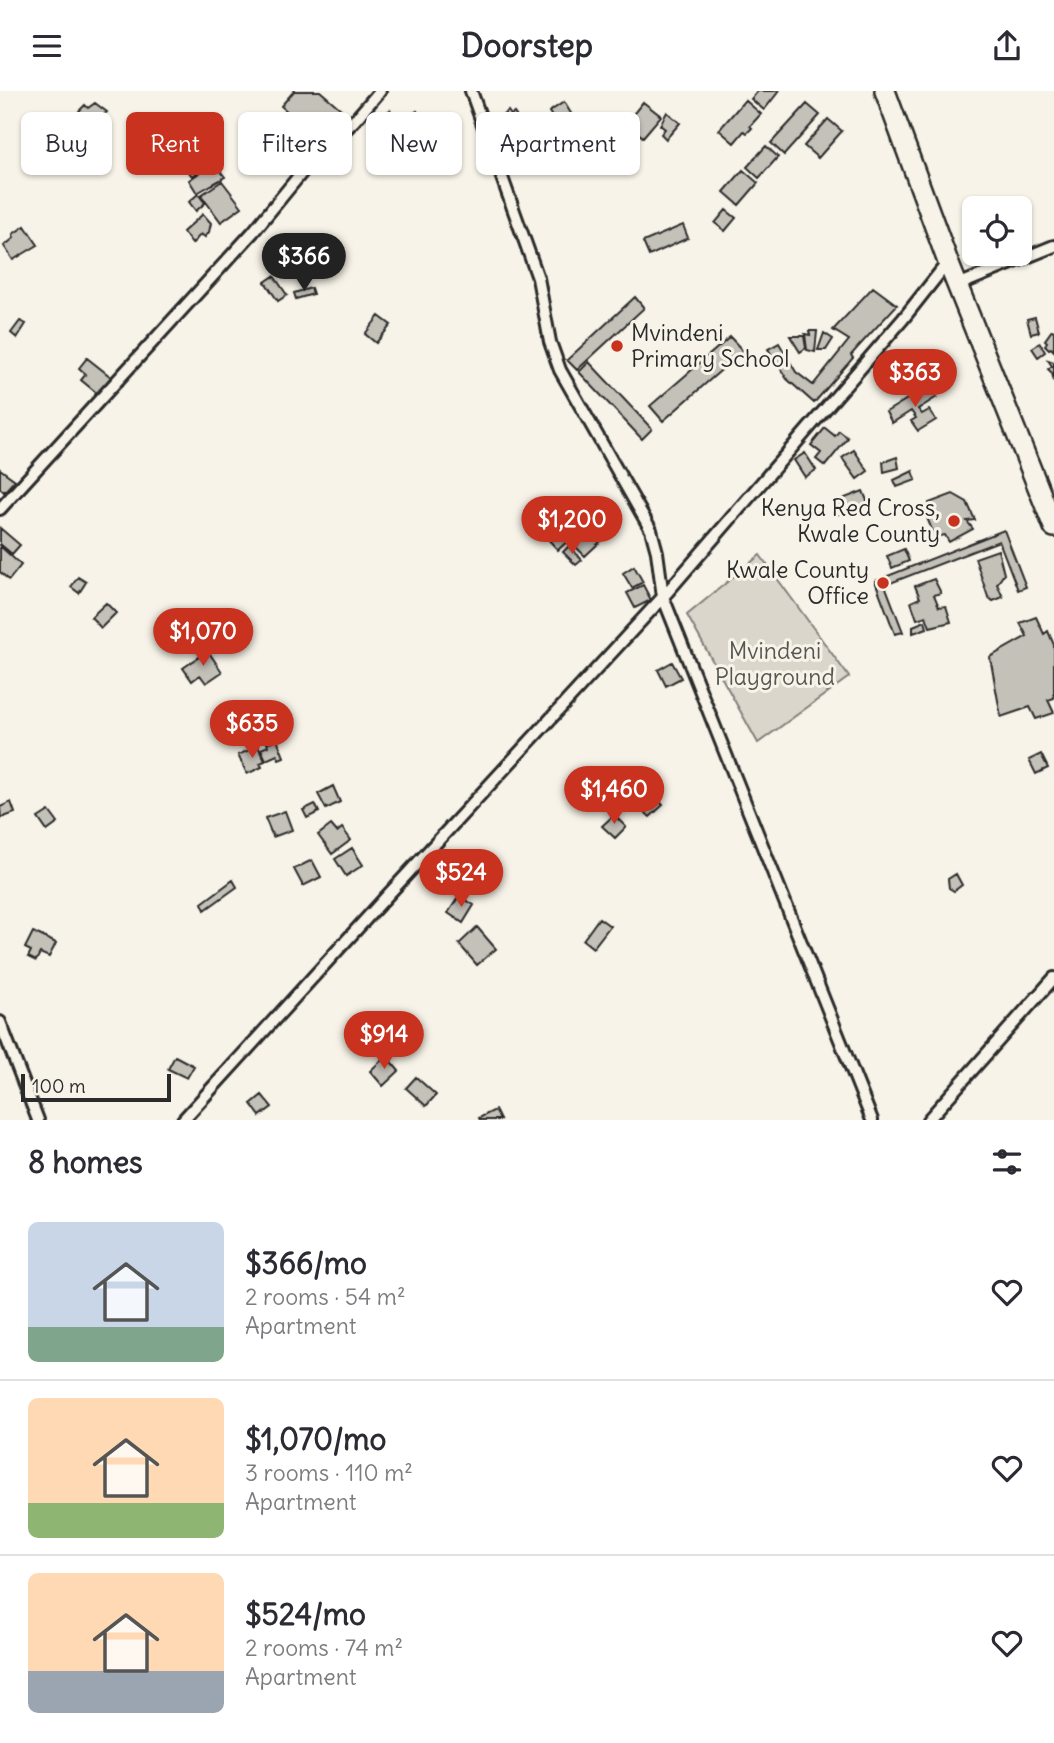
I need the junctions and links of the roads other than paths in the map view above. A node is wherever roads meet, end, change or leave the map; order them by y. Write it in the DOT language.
graph roads {
  1 [pos="380,91"];
  2 [pos="471,91"];
  3 [pos="885,91"];
  4 [pos="1054,246"];
  5 [pos="948,262"];
  6 [pos="958,285"];
  7 [pos="0,509"];
  8 [pos="1054,527"];
  9 [pos="663,597"];
  10 [pos="1054,978"];
  11 [pos="0,1022"];
  12 [pos="38,1120"];
  13 [pos="183,1120"];
  14 [pos="872,1120"];
  15 [pos="928,1120"];
  1 -- 7 [label="street"];
  2 -- 9 [label="street"];
  3 -- 5 [label="highway"];
  4 -- 6 [label="street"];
  5 -- 6 [label="highway"];
  5 -- 9 [label="street"];
  6 -- 8 [label="highway"];
  9 -- 13 [label="street"];
  9 -- 14 [label="street"];
  10 -- 15 [label="street"];
  11 -- 12 [label="street"];
}
